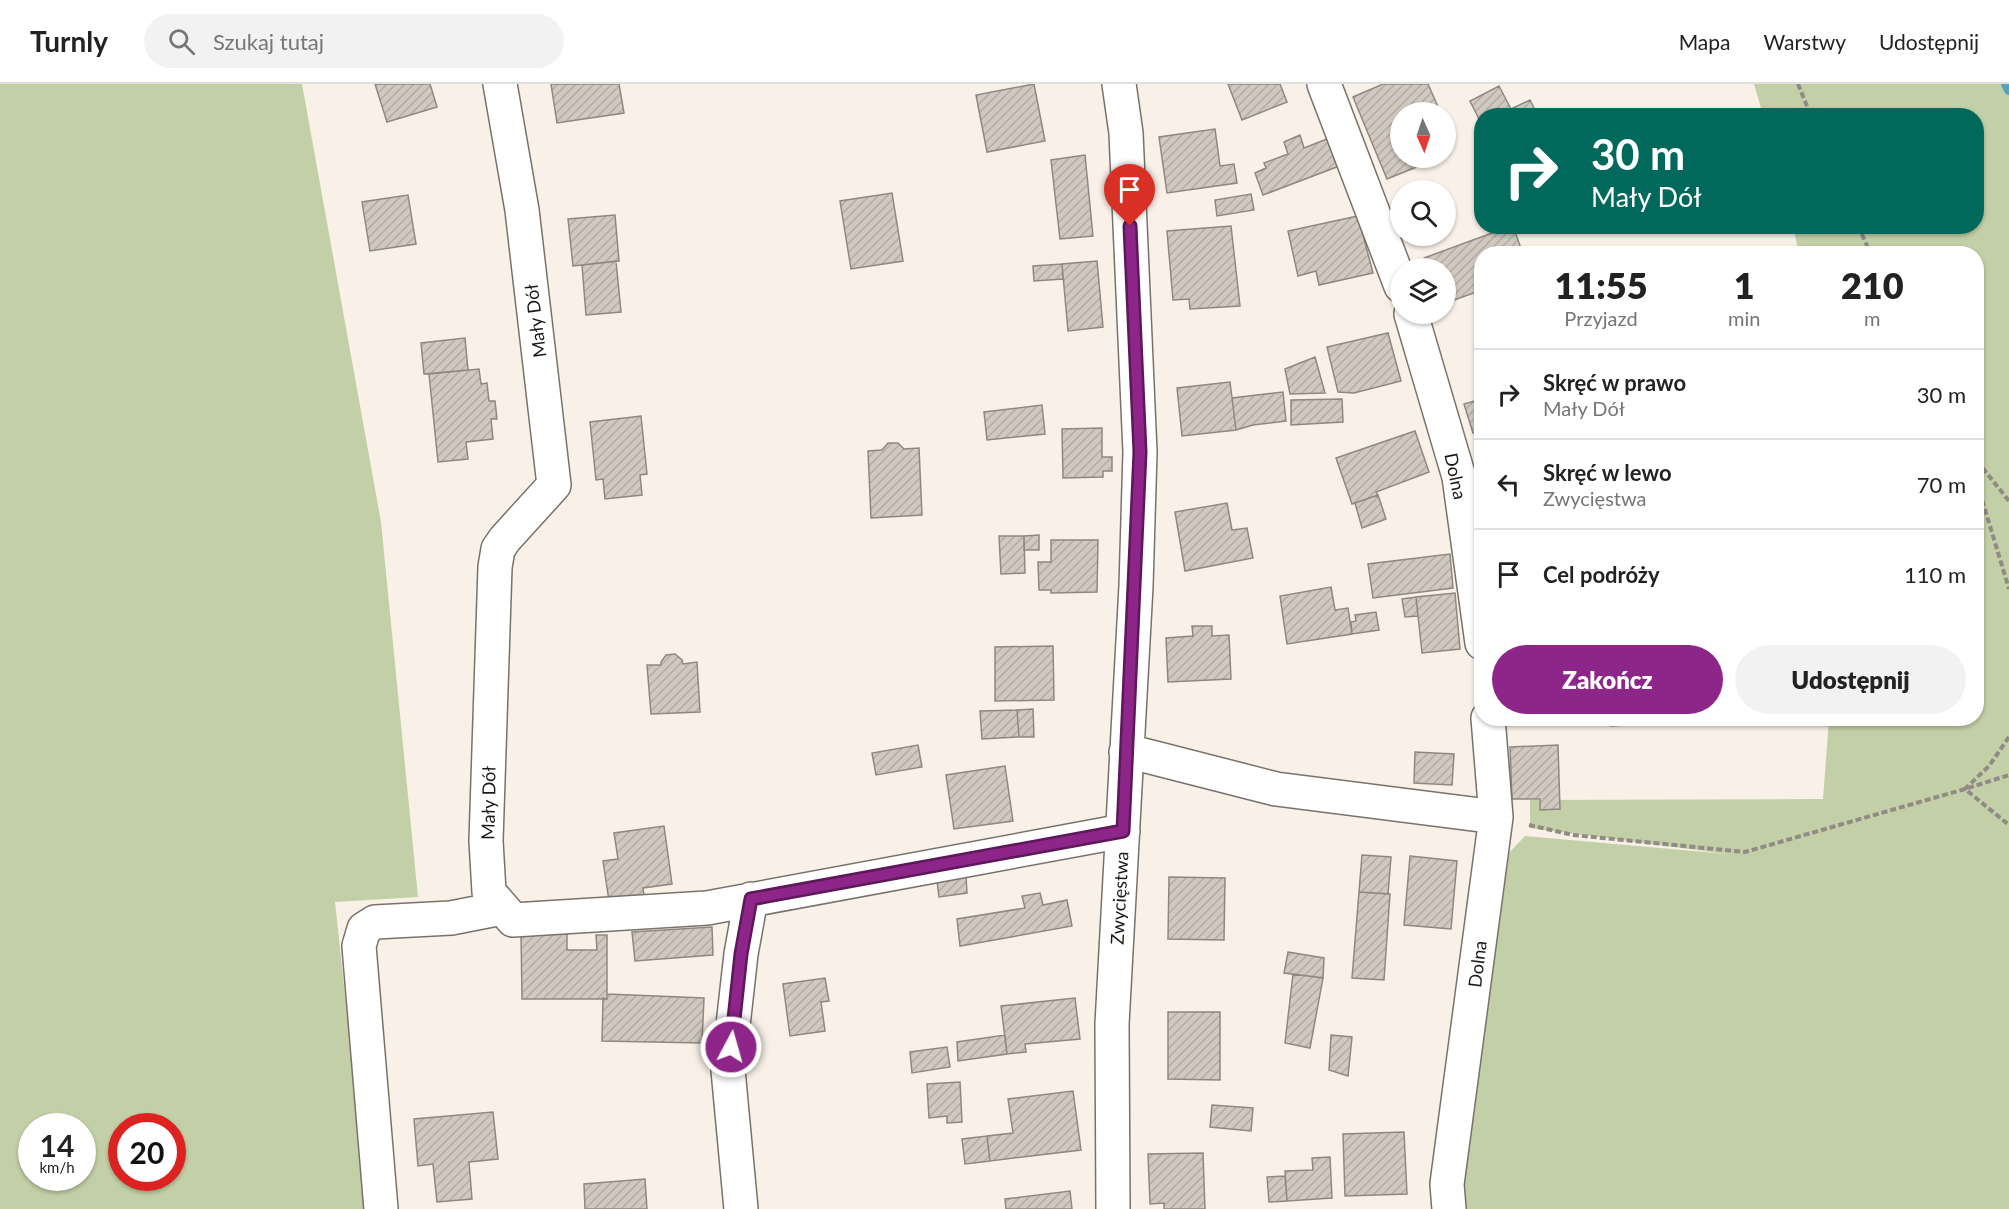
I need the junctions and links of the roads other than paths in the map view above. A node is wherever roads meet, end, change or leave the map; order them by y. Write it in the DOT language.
graph roads {
  1 [pos="500,84"];
  2 [pos="1119,84"];
  3 [pos="1324,84"];
  4 [pos="1390,258"];
  5 [pos="1414,324"];
  6 [pos="1474,585"];
  7 [pos="1489,726"];
  8 [pos="1126,752"];
  9 [pos="1496,817"];
  10 [pos="1123,831"];
  11 [pos="751,899"];
  12 [pos="502,908"];
  13 [pos="381,1209"];
  14 [pos="741,1209"];
  15 [pos="1113,1209"];
  16 [pos="1449,1209"];
  1 -- 12 [label="street, Mały Dół"];
  2 -- 8 [label="street, Zwycięstwa"];
  3 -- 4 [label="street"];
  5 -- 6 [label="street, Dolna"];
  7 -- 9 [label="street, Dolna"];
  8 -- 9 [label="street"];
  8 -- 10 [label="street, Zwycięstwa"];
  9 -- 16 [label="street, Dolna"];
  10 -- 11 [label="street"];
  10 -- 15 [label="street, Zwycięstwa"];
  11 -- 12 [label="street"];
  11 -- 14 [label="street"];
  12 -- 13 [label="street"];
}
